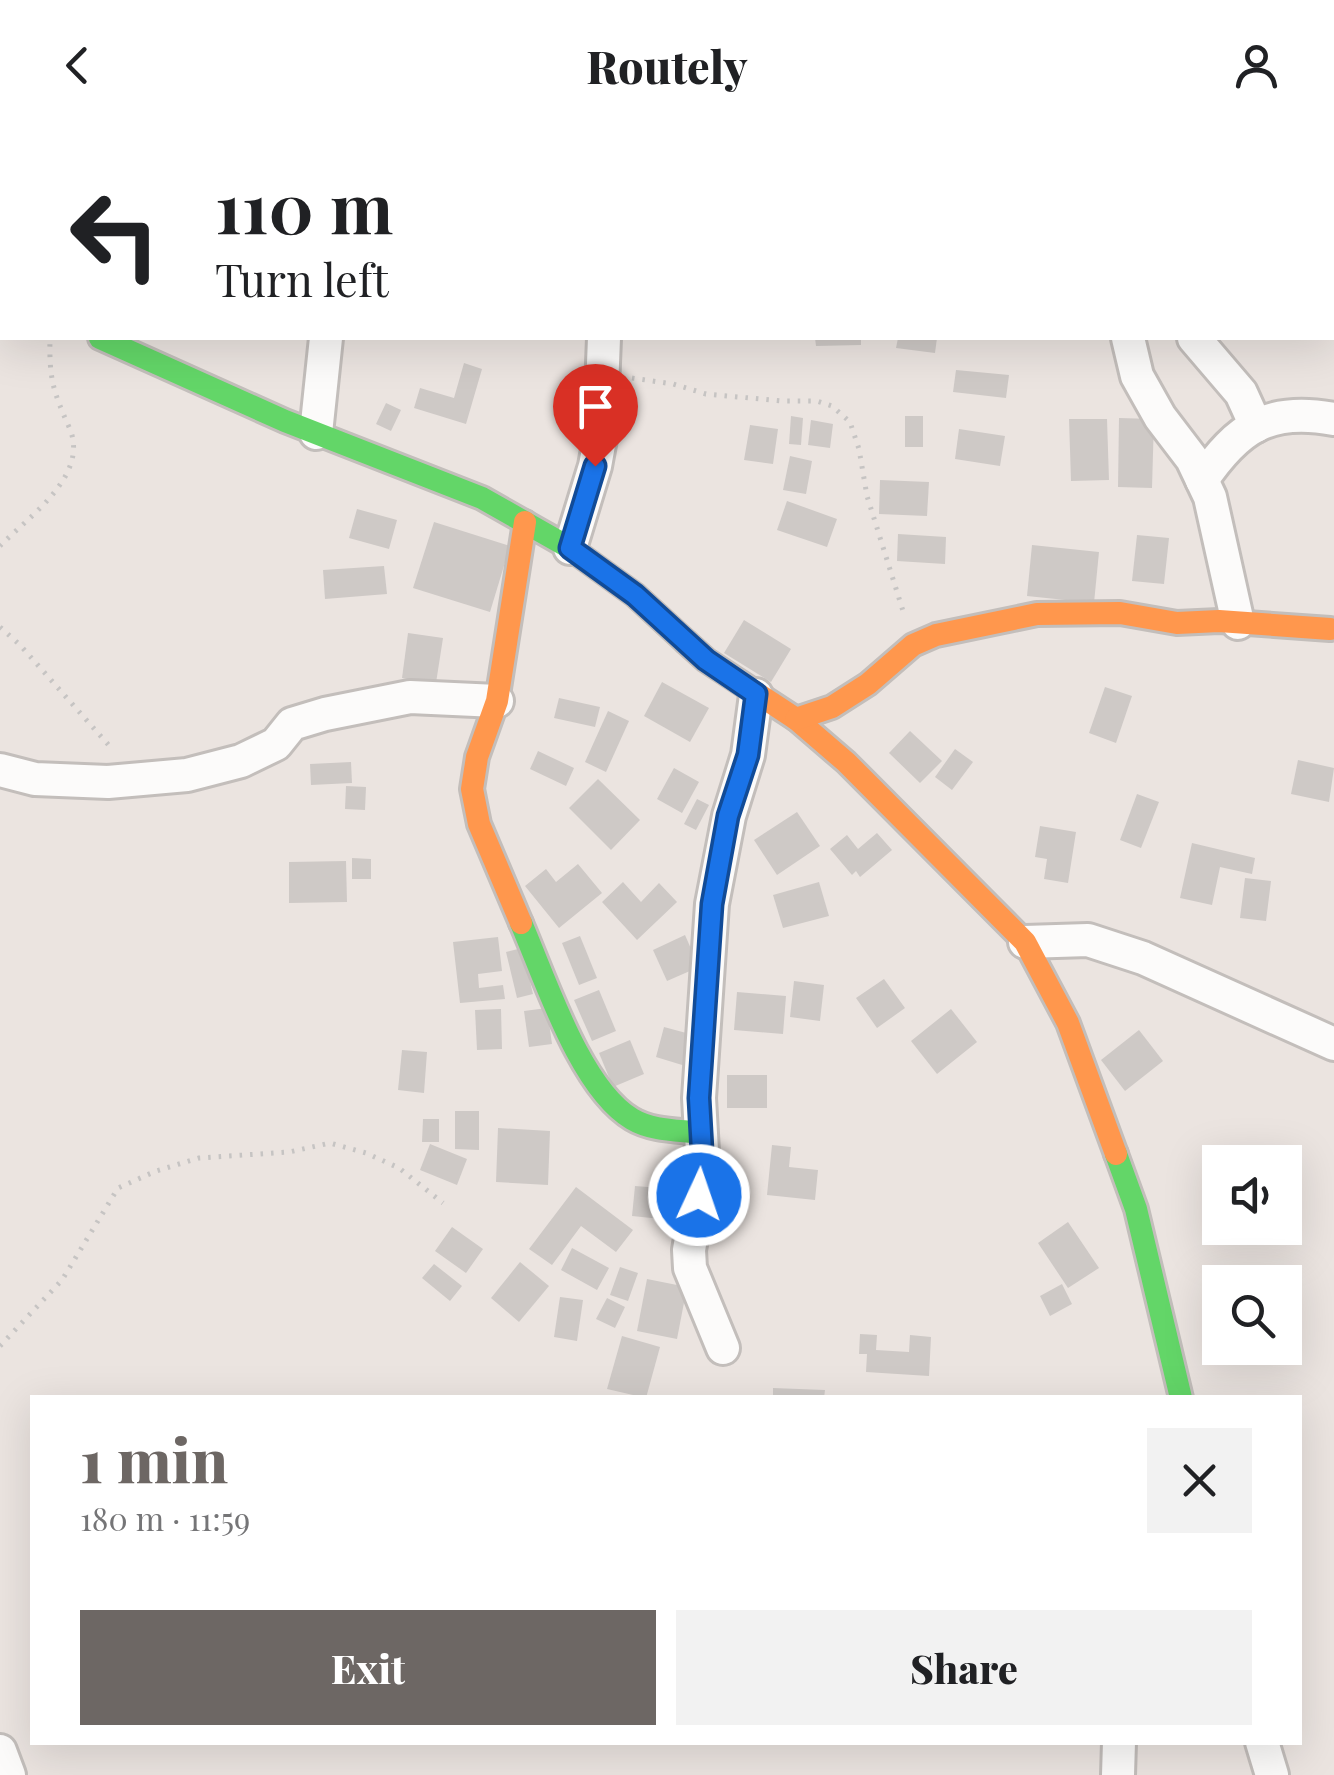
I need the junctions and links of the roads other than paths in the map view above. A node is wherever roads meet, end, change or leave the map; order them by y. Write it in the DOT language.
graph roads {
  1 [pos="105,340"];
  2 [pos="326,340"];
  3 [pos="604,340"];
  4 [pos="1128,340"];
  5 [pos="1196,340"];
  6 [pos="1334,419"];
  7 [pos="1256,426"];
  8 [pos="316,433"];
  9 [pos="1202,480"];
  10 [pos="525,522"];
  11 [pos="570,548"];
  12 [pos="1238,622"];
  13 [pos="1330,629"];
  14 [pos="756,694"];
  15 [pos="497,701"];
  16 [pos="796,719"];
  17 [pos="0,770"];
  18 [pos="1025,942"];
  19 [pos="1333,1043"];
  20 [pos="701,1133"];
  21 [pos="1169,1336"];
  22 [pos="723,1348"];
  23 [pos="1155,1395"];
  24 [pos="1180,1395"];
  25 [pos="1119,1745"];
  26 [pos="1263,1745"];
  27 [pos="0,1751"];
  28 [pos="10,1775"];
  29 [pos="1118,1775"];
  30 [pos="1272,1775"];
  1 -- 8 [label="street"];
  2 -- 8 [label="street"];
  3 -- 11 [label="street"];
  4 -- 9 [label="street"];
  5 -- 7 [label="street"];
  6 -- 7 [label="street"];
  7 -- 9 [label="street"];
  8 -- 10 [label="street"];
  9 -- 12 [label="street"];
  10 -- 11 [label="street"];
  10 -- 15 [label="street"];
  11 -- 14 [label="street"];
  12 -- 13 [label="street"];
  12 -- 16 [label="street"];
  14 -- 16 [label="street"];
  14 -- 20 [label="street"];
  15 -- 17 [label="street"];
  15 -- 20 [label="street"];
  16 -- 18 [label="street"];
  18 -- 19 [label="street"];
  18 -- 21 [label="street"];
  20 -- 22 [label="street"];
  21 -- 23 [label="street"];
  21 -- 24 [label="street"];
  25 -- 29 [label="street"];
  26 -- 30 [label="street"];
  27 -- 28 [label="street"];
}
